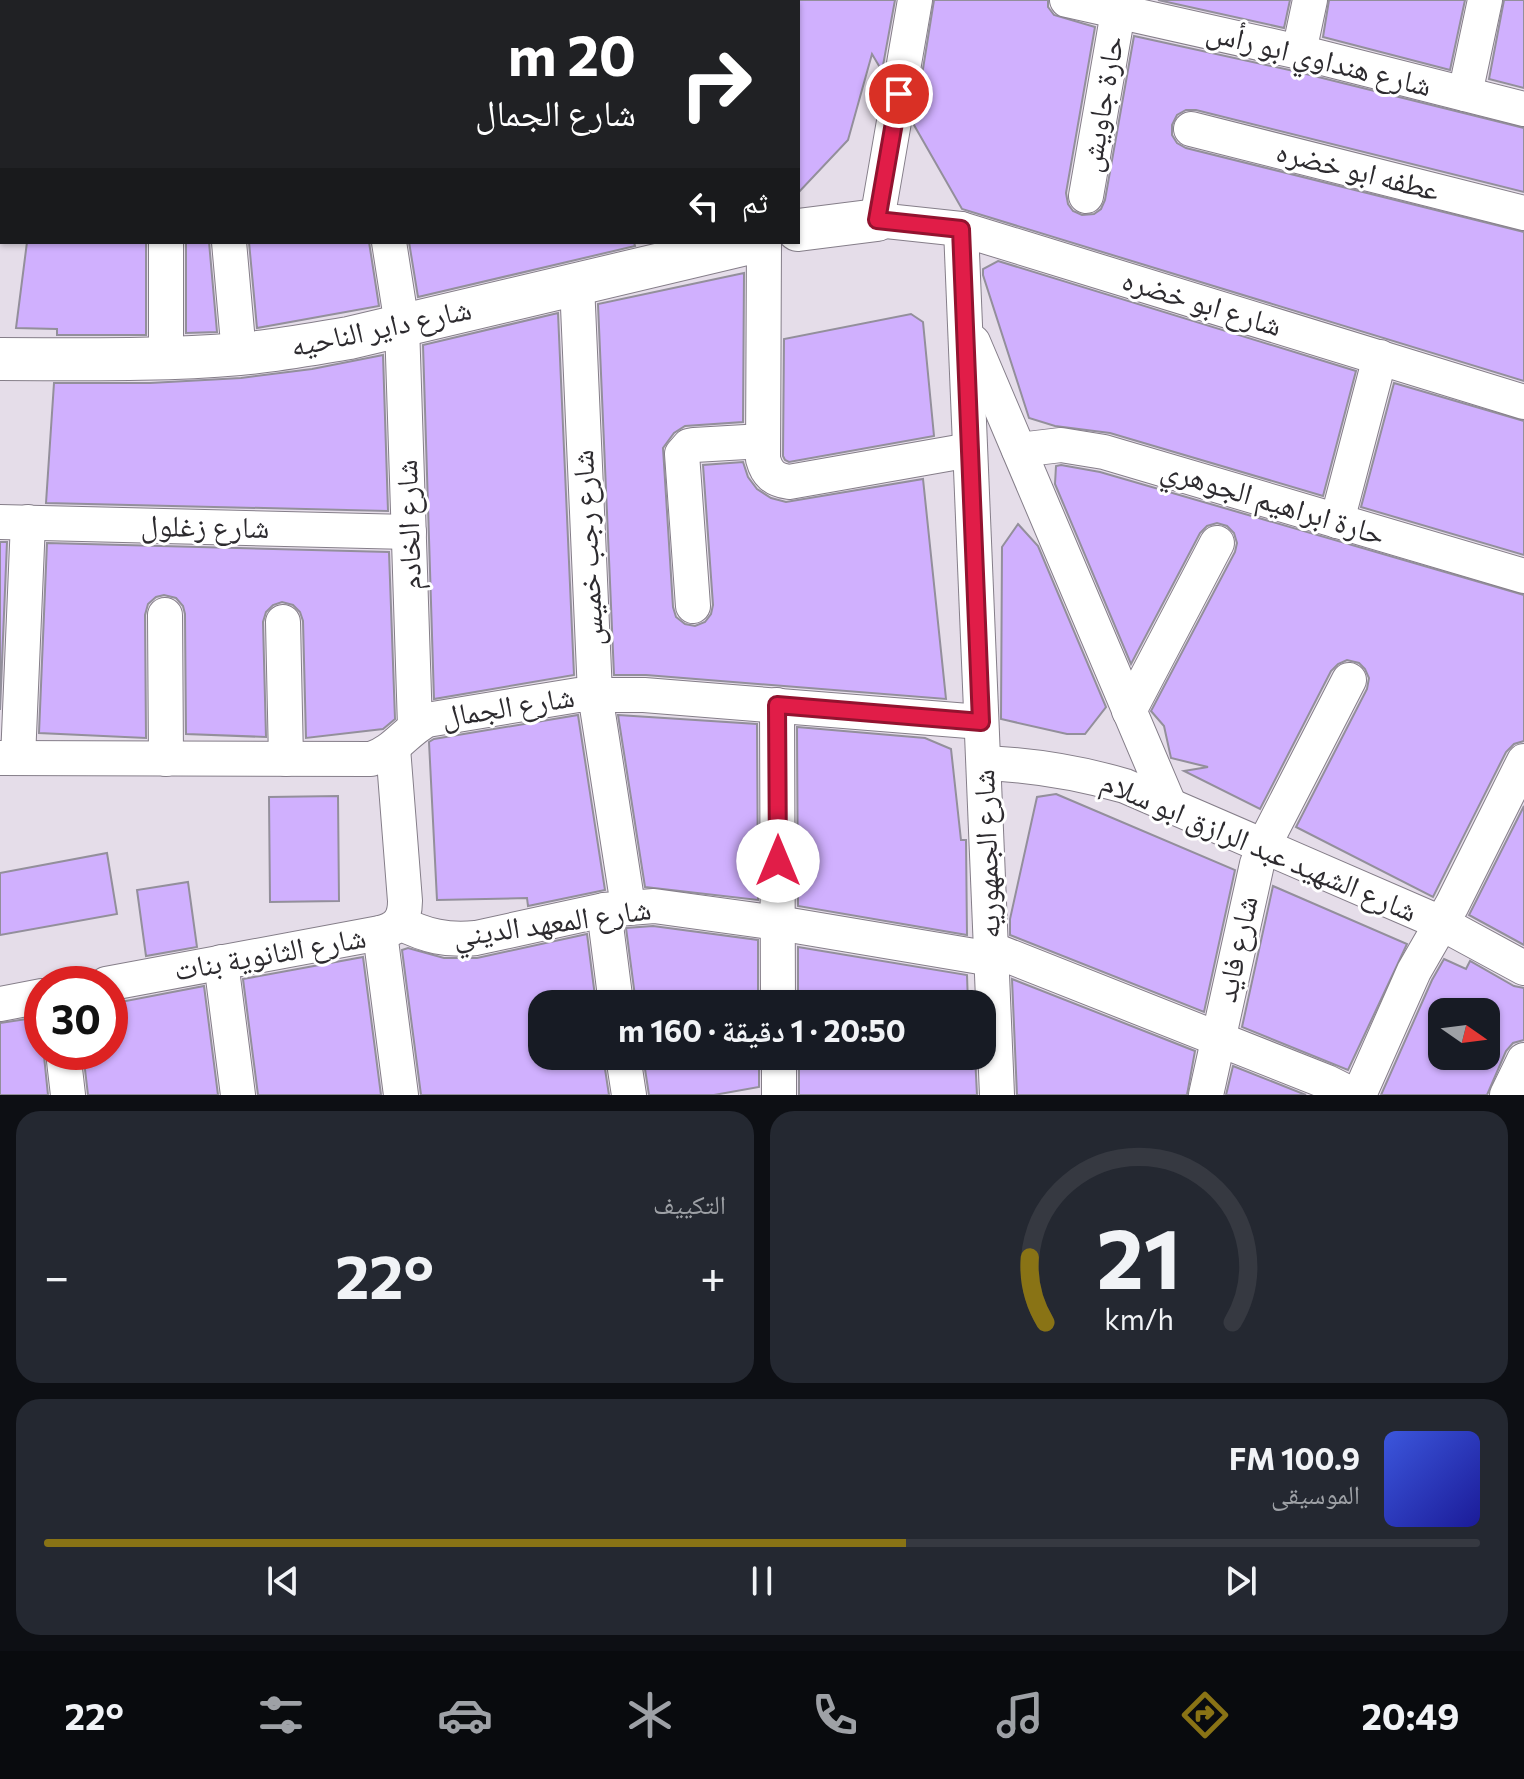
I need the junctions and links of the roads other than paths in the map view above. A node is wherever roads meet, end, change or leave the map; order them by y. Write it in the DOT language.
graph roads {
  1 [pos="915,0"];
  2 [pos="1310,0"];
  3 [pos="1485,0"];
  4 [pos="1078,1"];
  5 [pos="1118,12"];
  6 [pos="1299,52"];
  7 [pos="1465,94"];
  8 [pos="1524,109"];
  9 [pos="1191,129"];
  10 [pos="1086,196"];
  11 [pos="1524,213"];
  12 [pos="877,220"];
  13 [pos="961,229"];
  14 [pos="800,230"];
  15 [pos="166,244"];
  16 [pos="229,244"];
  17 [pos="389,244"];
  18 [pos="736,244"];
  19 [pos="764,244"];
  20 [pos="656,253"];
  21 [pos="577,284"];
  22 [pos="965,323"];
  23 [pos="402,325"];
  24 [pos="239,354"];
  25 [pos="1380,357"];
  26 [pos="166,358"];
  27 [pos="0,359"];
  28 [pos="1524,402"];
  29 [pos="763,441"];
  30 [pos="970,450"];
  31 [pos="1019,450"];
  32 [pos="1337,521"];
  33 [pos="14,522"];
  34 [pos="409,532"];
  35 [pos="1217,543"];
  36 [pos="1524,576"];
  37 [pos="693,606"];
  38 [pos="165,615"];
  39 [pos="283,622"];
  40 [pos="1349,680"];
  41 [pos="595,694"];
  42 [pos="777,705"];
  43 [pos="1129,711"];
  44 [pos="981,722"];
  45 [pos="404,737"];
  46 [pos="9,758"];
  47 [pos="166,759"];
  48 [pos="286,759"];
  49 [pos="1524,761"];
  50 [pos="984,763"];
  51 [pos="1169,804"];
  52 [pos="1264,845"];
  53 [pos="616,908"];
  54 [pos="778,923"];
  55 [pos="1441,923"];
  56 [pos="390,928"];
  57 [pos="991,954"];
  58 [pos="221,962"];
  59 [pos="1524,968"];
  60 [pos="128,980"];
  61 [pos="616,990"];
  62 [pos="778,990"];
  63 [pos="24,999"];
  64 [pos="0,1004"];
  65 [pos="1218,1039"];
  66 [pos="1524,1060"];
  67 [pos="65,1070"];
  68 [pos="625,1070"];
  69 [pos="779,1070"];
  70 [pos="68,1095"];
  71 [pos="238,1095"];
  72 [pos="401,1095"];
  73 [pos="629,1095"];
  74 [pos="779,1095"];
  75 [pos="997,1095"];
  76 [pos="1206,1095"];
  77 [pos="1353,1095"];
  78 [pos="1359,1095"];
  79 [pos="1507,1095"];
  1 -- 12 [label="street"];
  2 -- 6 [label="street"];
  3 -- 7 [label="street"];
  4 -- 5 [label="street, شارع هنداوي ابو رأس"];
  5 -- 6 [label="street, شارع هنداوي ابو رأس"];
  5 -- 10 [label="street, حارة جاويش"];
  6 -- 7 [label="street, شارع هنداوي ابو رأس"];
  7 -- 8 [label="street, شارع هنداوي ابو رأس"];
  9 -- 11 [label="street, عطفه ابو خضره"];
  12 -- 13 [label="street, شارع ابو خضره"];
  12 -- 14 [label="street"];
  13 -- 22 [label="street, شارع الجمهوريه"];
  13 -- 25 [label="street, شارع ابو خضره"];
  15 -- 26 [label="street"];
  16 -- 24 [label="street"];
  17 -- 23 [label="street, شارع الخادم"];
  18 -- 20 [label="street, شارع داير الناحيه"];
  19 -- 29 [label="street"];
  20 -- 21 [label="street, شارع داير الناحيه"];
  21 -- 23 [label="street, شارع داير الناحيه"];
  21 -- 41 [label="street, شارع رجب خميس"];
  22 -- 30 [label="street, شارع الجمهوريه"];
  22 -- 31 [label="street"];
  23 -- 24 [label="street, شارع داير الناحيه"];
  23 -- 34 [label="street, شارع الخادم"];
  24 -- 26 [label="street, شارع داير الناحيه"];
  25 -- 28 [label="street, شارع ابو خضره"];
  25 -- 32 [label="street"];
  26 -- 27 [label="street, شارع داير الناحيه"];
  29 -- 30 [label="street"];
  29 -- 37 [label="street"];
  30 -- 44 [label="street, شارع الجمهوريه"];
  31 -- 32 [label="street, حارة ابراهيم الجوهري"];
  31 -- 43 [label="street"];
  32 -- 36 [label="street, حارة ابراهيم الجوهري"];
  33 -- 34 [label="street, شارع زغلول"];
  33 -- 46 [label="street"];
  34 -- 45 [label="street, شارع الخادم"];
  35 -- 43 [label="street"];
  38 -- 47 [label="street"];
  39 -- 48 [label="street"];
  40 -- 52 [label="street, شارع فايد"];
  41 -- 42 [label="street, شارع الجمال"];
  41 -- 45 [label="street, شارع الجمال"];
  41 -- 53 [label="street, شارع رجب خميس"];
  42 -- 44 [label="street, شارع الجمال"];
  42 -- 54 [label="street"];
  43 -- 51 [label="street"];
  44 -- 50 [label="street, شارع الجمهوريه"];
  45 -- 48 [label="street, شارع الجمال"];
  45 -- 56 [label="street, شارع الثانوية بنات"];
  46 -- 47 [label="street, شارع الجمال"];
  47 -- 48 [label="street, شارع الجمال"];
  49 -- 55 [label="street"];
  50 -- 51 [label="street, شارع الشهيد عبد الرازق ابو سلام"];
  50 -- 57 [label="street, شارع الجمهوريه"];
  51 -- 52 [label="street, شارع الشهيد عبد الرازق ابو سلام"];
  52 -- 55 [label="street, شارع الشهيد عبد الرازق ابو سلام"];
  52 -- 65 [label="street, شارع فايد"];
  53 -- 54 [label="street, شارع المعهد الديني"];
  53 -- 56 [label="street, شارع المعهد الديني"];
  53 -- 61 [label="street, شارع رجب خميس"];
  54 -- 57 [label="street, شارع المعهد الديني"];
  54 -- 62 [label="street"];
  55 -- 59 [label="street, شارع الشهيد عبد الرازق ابو سلام"];
  55 -- 78 [label="street"];
  56 -- 58 [label="street, شارع الثانوية بنات"];
  56 -- 72 [label="street"];
  57 -- 65 [label="street, شارع المعهد الديني"];
  57 -- 75 [label="street, شارع الجمهوريه"];
  58 -- 60 [label="street, شارع الثانوية بنات"];
  58 -- 71 [label="street"];
  63 -- 64 [label="street"];
  65 -- 76 [label="street, شارع فايد"];
  65 -- 77 [label="street, شارع المعهد الديني"];
  66 -- 79 [label="street"];
  67 -- 70 [label="street"];
  68 -- 73 [label="street"];
  69 -- 74 [label="street"];
}
